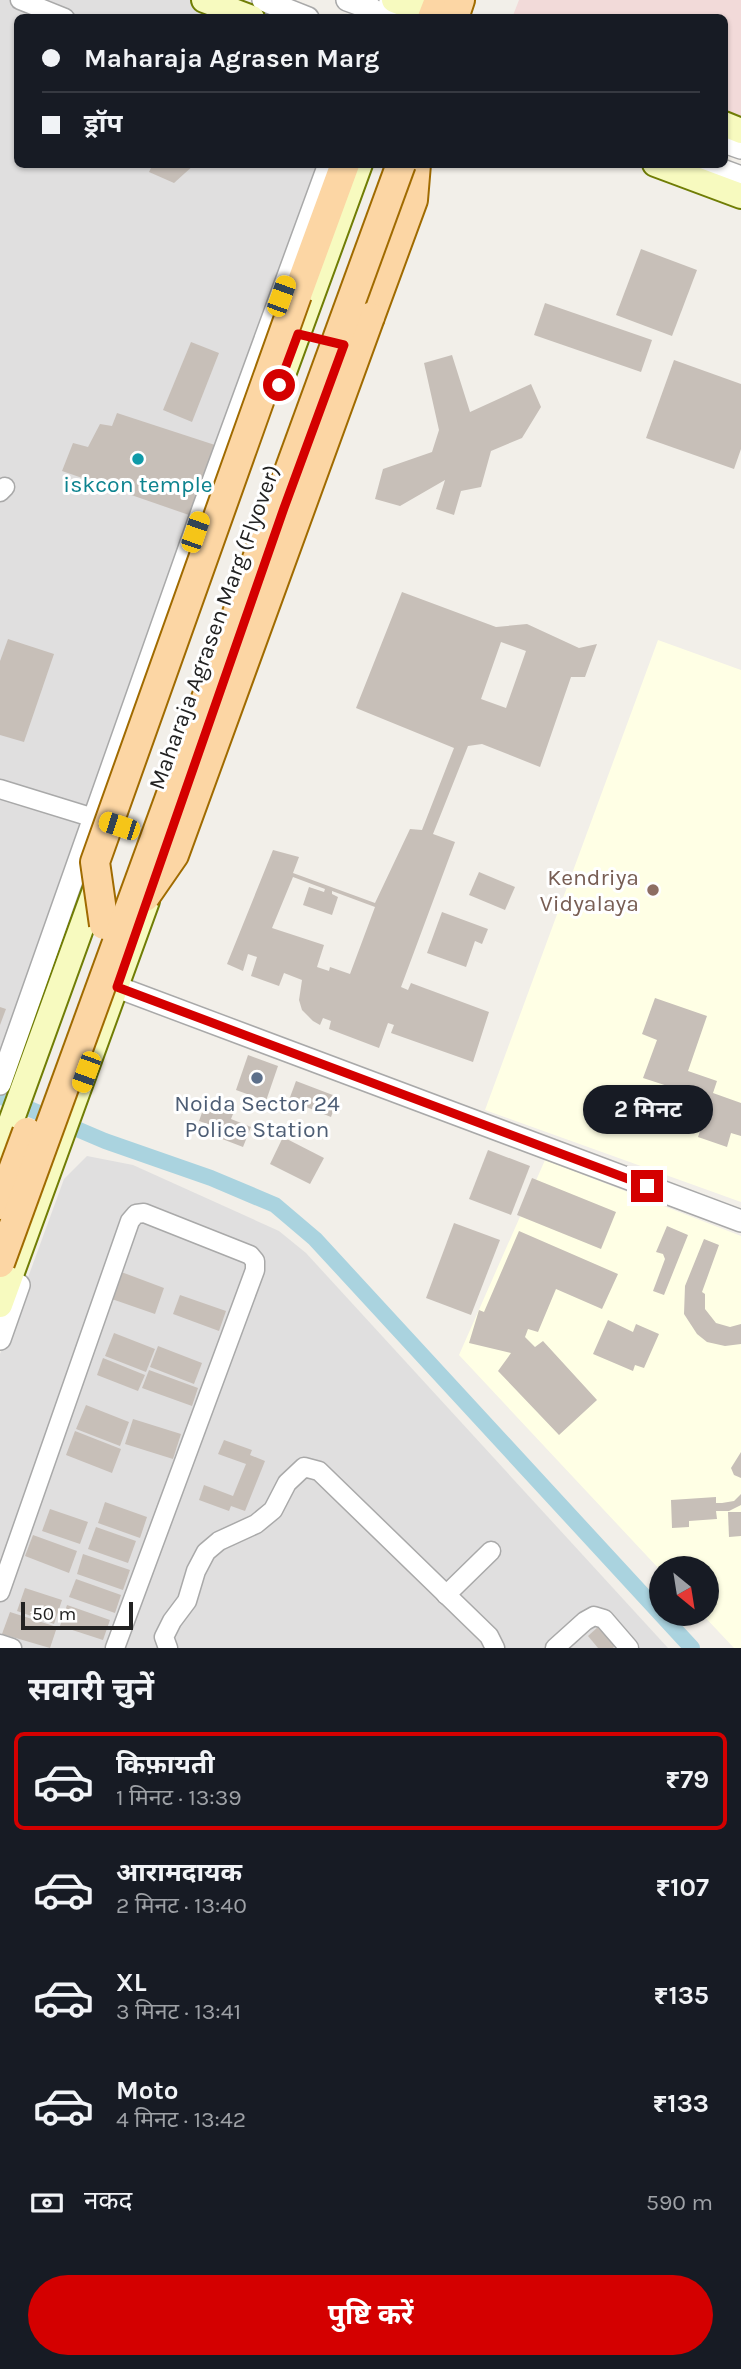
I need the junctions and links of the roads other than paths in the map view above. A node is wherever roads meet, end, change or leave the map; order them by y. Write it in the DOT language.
graph roads {
  1 [pos="20,0"];
  2 [pos="204,0"];
  3 [pos="262,0"];
  4 [pos="347,0"];
  5 [pos="407,8"];
  6 [pos="55,14"];
  7 [pos="243,14"];
  8 [pos="299,14"];
  9 [pos="328,168"];
  10 [pos="344,168"];
  11 [pos="359,168"];
  12 [pos="379,168"];
  13 [pos="399,168"];
  14 [pos="412,168"];
  15 [pos="414,168"];
  16 [pos="666,168"];
  17 [pos="717,168"];
  18 [pos="741,177"];
  19 [pos="741,196"];
  20 [pos="298,334"];
  21 [pos="344,345"];
  22 [pos="0,789"];
  23 [pos="94,818"];
  24 [pos="119,826"];
  25 [pos="113,928"];
  26 [pos="117,987"];
  27 [pos="12,1076"];
  28 [pos="3,1143"];
  29 [pos="44,1182"];
  30 [pos="0,1205"];
  31 [pos="741,1221"];
  32 [pos="0,1263"];
  33 [pos="0,1305"];
  34 [pos="0,1339"];
  35 [pos="491,1550"];
  36 [pos="0,1592"];
  37 [pos="446,1595"];
  38 [pos="0,1644"];
  39 [pos="12,1648"];
  40 [pos="115,1648"];
  41 [pos="168,1648"];
  42 [pos="495,1648"];
  43 [pos="555,1648"];
  44 [pos="629,1648"];
  1 -- 6 [label="street"];
  2 -- 7 [label="main road"];
  3 -- 8 [label="street"];
  4 -- 5 [label="street"];
  9 -- 23 [label="street"];
  10 -- 25 [label="main road, bridge"];
  11 -- 20 [label="main road"];
  12 -- 25 [label="main road, Maharaja Agrasen Marg (Flyover)"];
  13 -- 25 [label="main road, Maharaja Agrasen Marg (Flyover), bridge"];
  14 -- 21 [label="main road"];
  15 -- 25 [label="main road, bridge"];
  16 -- 19 [label="main road"];
  17 -- 18 [label="street"];
  20 -- 21 [label="main road"];
  20 -- 24 [label="main road"];
  21 -- 26 [label="main road"];
  22 -- 23 [label="street"];
  23 -- 24 [label="street"];
  23 -- 27 [label="street"];
  24 -- 27 [label="main road"];
  25 -- 30 [label="main road, Maharaja Agrasen Marg (Flyover), bridge"];
  25 -- 32 [label="main road, Maharaja Agrasen Marg (Flyover), bridge"];
  26 -- 29 [label="main road"];
  26 -- 31 [label="street"];
  27 -- 28 [label="main road"];
  29 -- 33 [label="main road"];
  29 -- 34 [label="street"];
  35 -- 37 [label="street"];
  36 -- 40 [label="street"];
  37 -- 41 [label="street"];
  37 -- 42 [label="street"];
  38 -- 39 [label="street"];
  43 -- 44 [label="street"];
}
